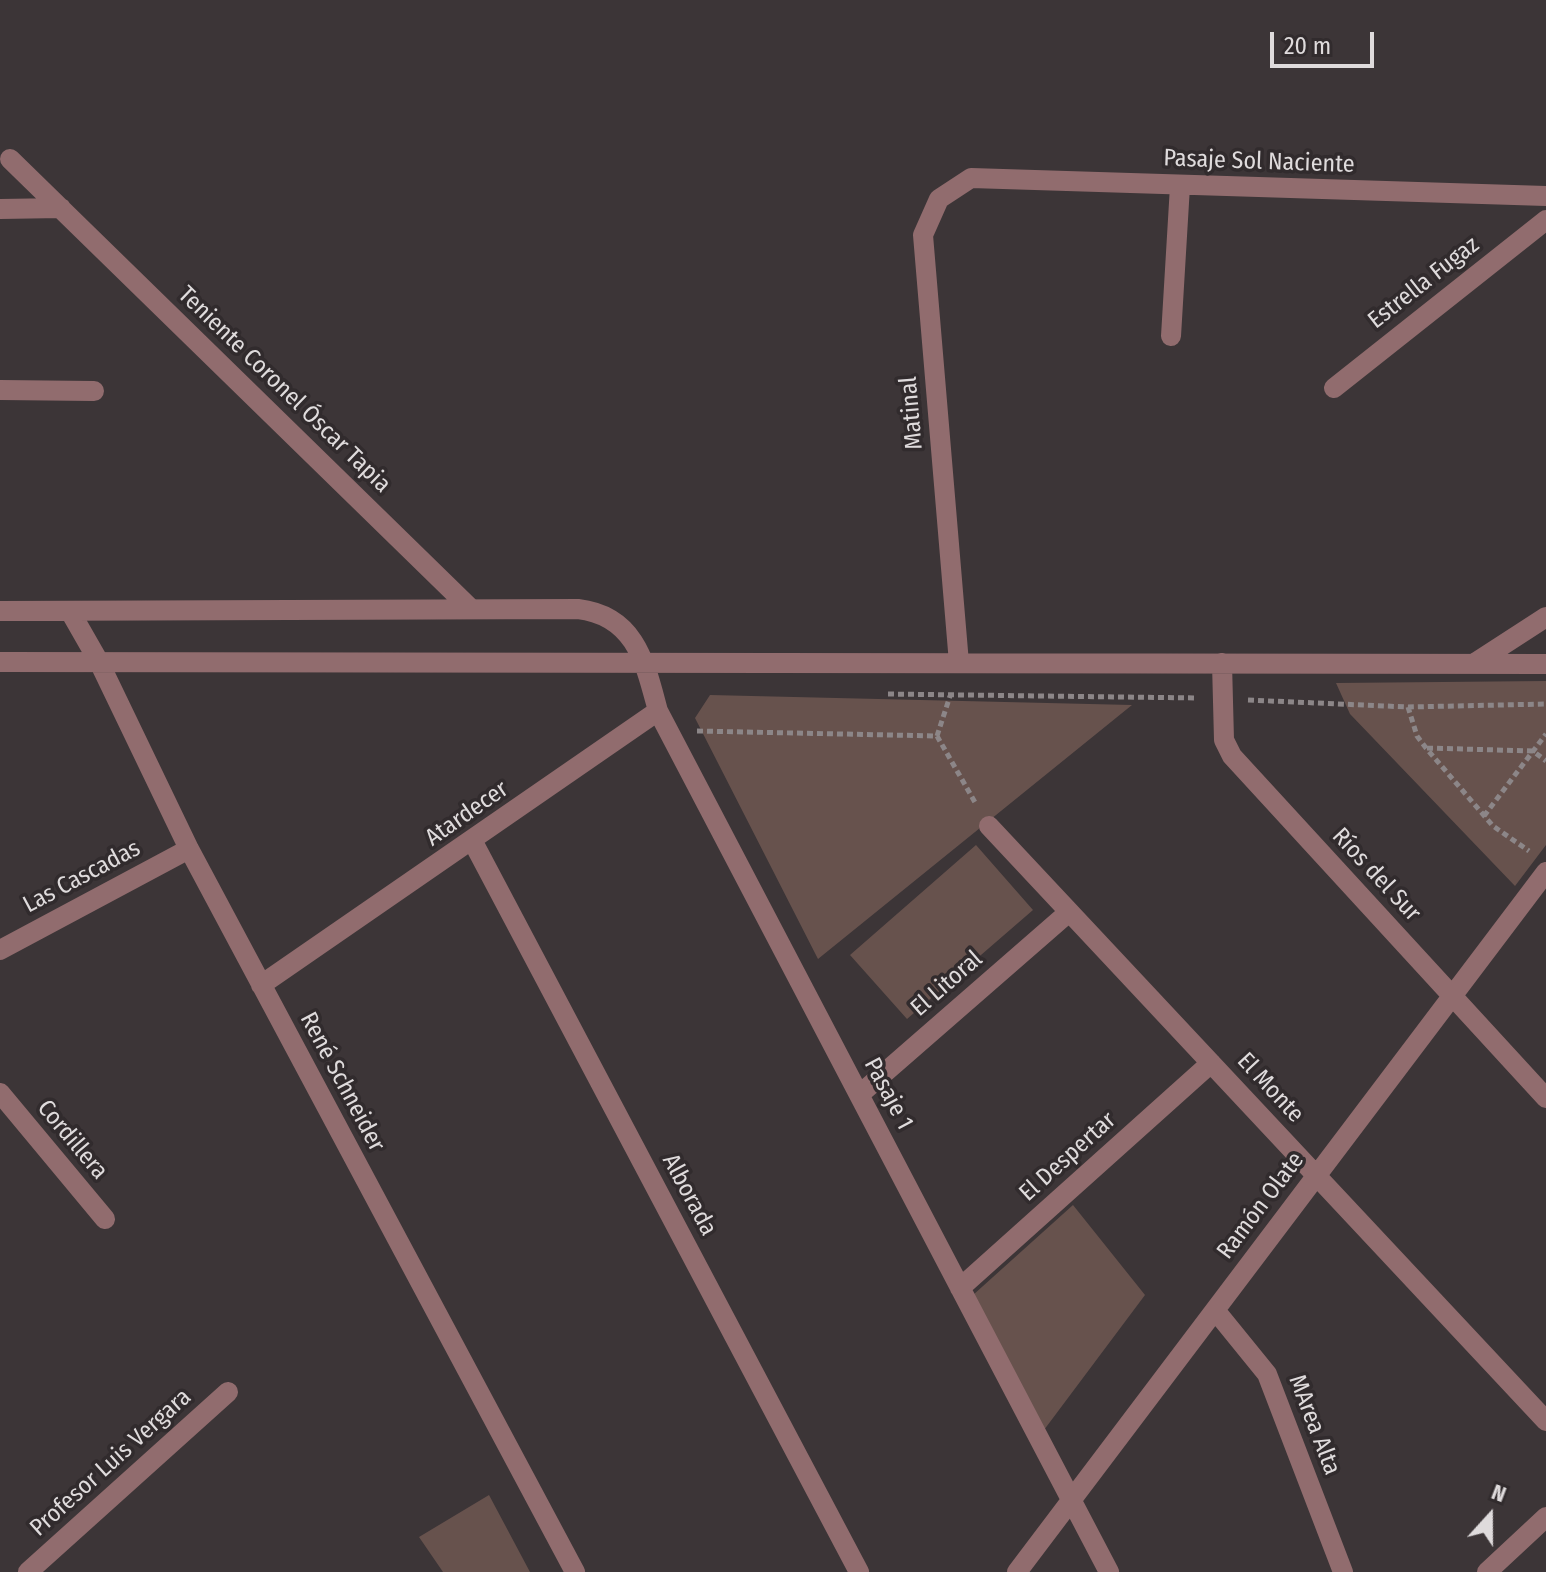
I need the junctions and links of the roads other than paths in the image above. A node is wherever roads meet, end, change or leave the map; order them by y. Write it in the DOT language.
graph roads {
  1 [pos="10,159"];
  2 [pos="971,178"];
  3 [pos="1180,186"];
  4 [pos="1546,196"];
  5 [pos="61,208"];
  6 [pos="0,209"];
  7 [pos="1546,220"];
  8 [pos="1171,336"];
  9 [pos="1334,388"];
  10 [pos="0,390"];
  11 [pos="94,391"];
  12 [pos="471,609"];
  13 [pos="0,611"];
  14 [pos="71,613"];
  15 [pos="1546,617"];
  16 [pos="0,662"];
  17 [pos="99,662"];
  18 [pos="645,663"];
  19 [pos="959,663"];
  20 [pos="1222,663"];
  21 [pos="1475,663"];
  22 [pos="1546,664"];
  23 [pos="658,711"];
  24 [pos="989,826"];
  25 [pos="473,842"];
  26 [pos="189,849"];
  27 [pos="1541,864"];
  28 [pos="1069,912"];
  29 [pos="0,950"];
  30 [pos="261,985"];
  31 [pos="1452,996"];
  32 [pos="1211,1063"];
  33 [pos="0,1093"];
  34 [pos="859,1095"];
  35 [pos="1546,1098"];
  36 [pos="1316,1175"];
  37 [pos="105,1219"];
  38 [pos="960,1288"];
  39 [pos="1215,1310"];
  40 [pos="228,1392"];
  41 [pos="1546,1421"];
  42 [pos="1072,1500"];
  43 [pos="1546,1517"];
  44 [pos="28,1572"];
  45 [pos="575,1572"];
  46 [pos="859,1572"];
  47 [pos="1017,1572"];
  48 [pos="1109,1572"];
  49 [pos="1343,1572"];
  50 [pos="1487,1572"];
  1 -- 5 [label="street, Teniente Coronel Óscar Tapia"];
  2 -- 3 [label="street, Pasaje Sol Naciente"];
  2 -- 19 [label="street, Matinal"];
  3 -- 4 [label="street, Pasaje Sol Naciente"];
  3 -- 8 [label="street"];
  5 -- 6 [label="street"];
  5 -- 12 [label="street, Teniente Coronel Óscar Tapia"];
  7 -- 9 [label="street, Estrella Fugaz"];
  10 -- 11 [label="street"];
  12 -- 14 [label="street"];
  12 -- 18 [label="street"];
  13 -- 14 [label="street"];
  14 -- 17 [label="street, René Schneider"];
  15 -- 21 [label="street"];
  16 -- 17 [label="street"];
  17 -- 18 [label="street"];
  17 -- 26 [label="street, René Schneider"];
  18 -- 19 [label="street"];
  18 -- 23 [label="street"];
  19 -- 20 [label="street"];
  20 -- 21 [label="street"];
  20 -- 31 [label="street, Ríos del Sur"];
  21 -- 22 [label="street"];
  23 -- 25 [label="street, Atardecer"];
  23 -- 34 [label="street, Pasaje 1"];
  24 -- 28 [label="street, El Monte"];
  25 -- 30 [label="street, Atardecer"];
  25 -- 46 [label="street, Alborada"];
  26 -- 29 [label="street, Las Cascadas"];
  26 -- 30 [label="street, René Schneider"];
  27 -- 31 [label="street, Ramón Olate"];
  28 -- 32 [label="street, El Monte"];
  28 -- 34 [label="street, El Litoral"];
  30 -- 45 [label="street, René Schneider"];
  31 -- 35 [label="street, Ríos del Sur"];
  31 -- 36 [label="street, Ramón Olate"];
  32 -- 36 [label="street, El Monte"];
  32 -- 38 [label="street, El Despertar"];
  33 -- 37 [label="street, Cordillera"];
  34 -- 38 [label="street, Pasaje 1"];
  36 -- 39 [label="street, Ramón Olate"];
  36 -- 41 [label="street, El Monte"];
  38 -- 42 [label="street, Pasaje 1"];
  39 -- 42 [label="street, Ramón Olate"];
  39 -- 49 [label="street, MArea Alta"];
  40 -- 44 [label="street, Profesor Luis Vergara"];
  42 -- 47 [label="street, Ramón Olate"];
  42 -- 48 [label="street, Pasaje 1"];
  43 -- 50 [label="street"];
}
